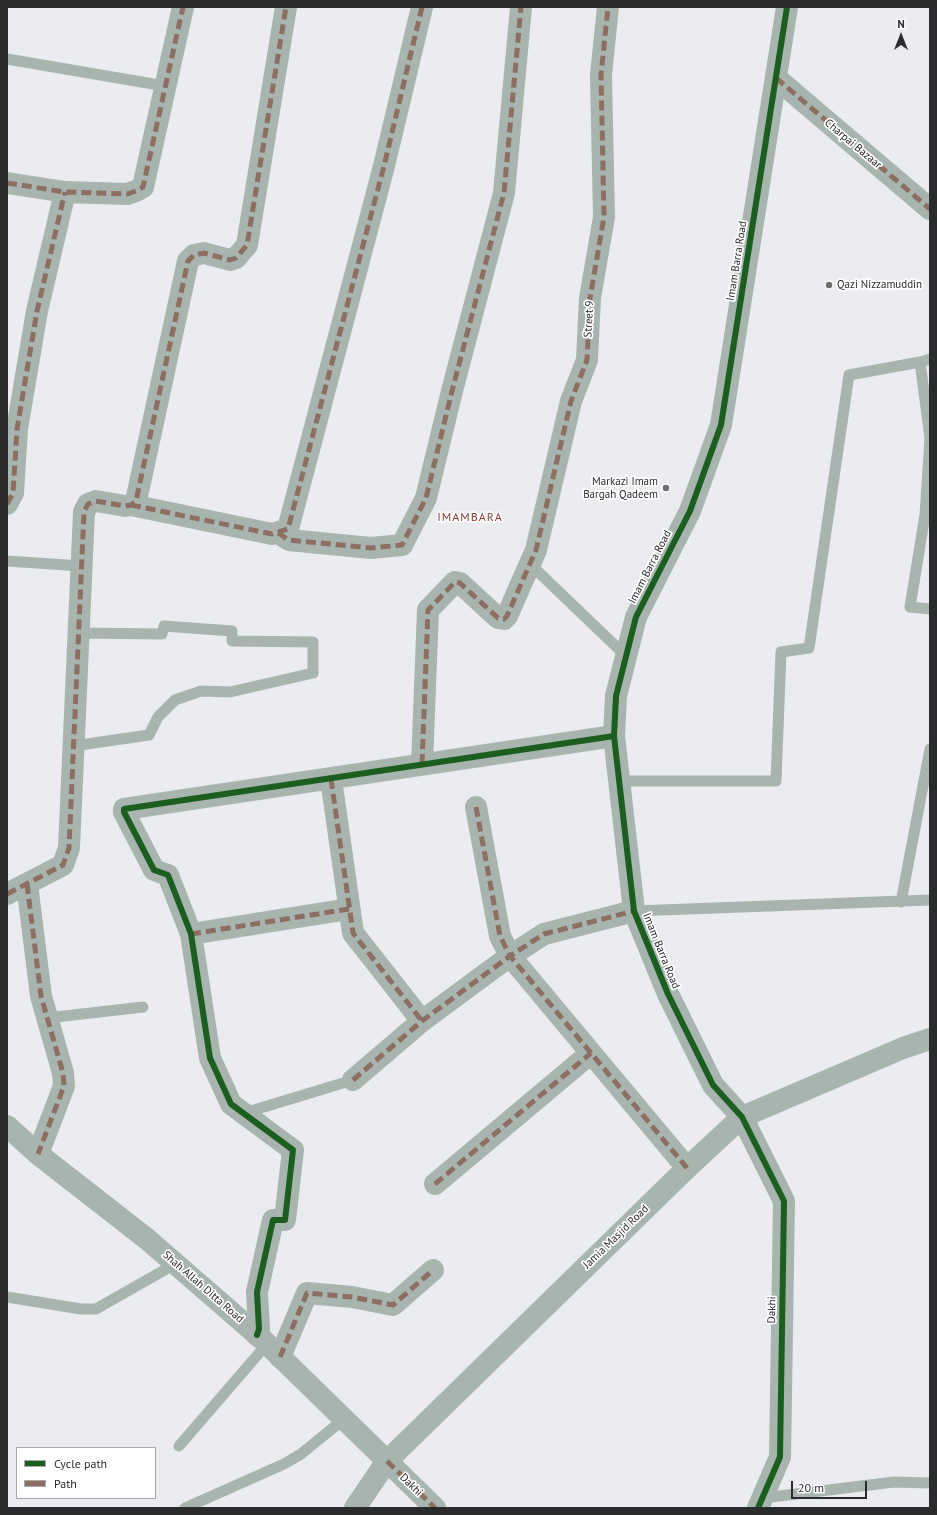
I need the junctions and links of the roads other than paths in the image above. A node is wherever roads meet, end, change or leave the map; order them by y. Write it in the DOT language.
graph roads {
  1 [pos="183,7"];
  2 [pos="286,7"];
  3 [pos="422,7"];
  4 [pos="522,7"];
  5 [pos="608,7"];
  6 [pos="787,7"];
  7 [pos="7,59"];
  8 [pos="776,78"];
  9 [pos="165,86"];
  10 [pos="7,183"];
  11 [pos="65,192"];
  12 [pos="930,209"];
  13 [pos="925,361"];
  14 [pos="7,504"];
  15 [pos="131,505"];
  16 [pos="278,533"];
  17 [pos="7,561"];
  18 [pos="530,564"];
  19 [pos="81,566"];
  20 [pos="930,609"];
  21 [pos="78,633"];
  22 [pos="626,656"];
  23 [pos="614,736"];
  24 [pos="73,746"];
  25 [pos="930,749"];
  26 [pos="422,764"];
  27 [pos="331,779"];
  28 [pos="619,781"];
  29 [pos="476,806"];
  30 [pos="27,884"];
  31 [pos="7,894"];
  32 [pos="930,900"];
  33 [pos="901,902"];
  34 [pos="349,909"];
  35 [pos="634,911"];
  36 [pos="191,934"];
  37 [pos="510,956"];
  38 [pos="143,1007"];
  39 [pos="47,1018"];
  40 [pos="422,1021"];
  41 [pos="930,1039"];
  42 [pos="591,1053"];
  43 [pos="353,1080"];
  44 [pos="244,1113"];
  45 [pos="742,1117"];
  46 [pos="7,1126"];
  47 [pos="38,1154"];
  48 [pos="687,1168"];
  49 [pos="435,1184"];
  50 [pos="176,1264"];
  51 [pos="433,1270"];
  52 [pos="7,1297"];
  53 [pos="268,1345"];
  54 [pos="344,1419"];
  55 [pos="179,1446"];
  56 [pos="387,1461"];
  57 [pos="930,1483"];
  58 [pos="761,1503"];
  59 [pos="185,1508"];
  60 [pos="355,1508"];
  61 [pos="435,1508"];
  1 -- 9 [label="street"];
  2 -- 15 [label="street"];
  3 -- 16 [label="street"];
  4 -- 16 [label="street"];
  5 -- 18 [label="street, Street 9"];
  6 -- 8 [label="street, Imam Barra Road"];
  7 -- 9 [label="lane"];
  8 -- 12 [label="street, Charpai Bazaar"];
  8 -- 22 [label="street, Imam Barra Road"];
  9 -- 11 [label="street"];
  10 -- 11 [label="street"];
  11 -- 14 [label="street"];
  13 -- 20 [label="lane"];
  13 -- 28 [label="lane"];
  15 -- 16 [label="street"];
  15 -- 19 [label="street"];
  17 -- 19 [label="lane"];
  18 -- 22 [label="lane"];
  18 -- 26 [label="street, Street 9"];
  19 -- 21 [label="street"];
  21 -- 24 [label="street"];
  21 -- 24 [label="lane"];
  22 -- 23 [label="street, Imam Barra Road"];
  23 -- 26 [label="street"];
  23 -- 28 [label="street, Imam Barra Road"];
  24 -- 30 [label="street"];
  25 -- 33 [label="lane"];
  26 -- 27 [label="street"];
  27 -- 34 [label="street"];
  27 -- 36 [label="street"];
  28 -- 35 [label="street, Imam Barra Road"];
  29 -- 37 [label="street"];
  30 -- 31 [label="street"];
  30 -- 39 [label="street"];
  32 -- 33 [label="lane"];
  33 -- 35 [label="lane"];
  34 -- 36 [label="street"];
  34 -- 40 [label="street"];
  35 -- 37 [label="street"];
  35 -- 45 [label="street, Imam Barra Road"];
  36 -- 44 [label="street"];
  37 -- 40 [label="street"];
  37 -- 42 [label="street"];
  38 -- 39 [label="lane"];
  39 -- 47 [label="street"];
  40 -- 43 [label="street"];
  41 -- 45 [label="street, Jamia Masjid Road"];
  42 -- 48 [label="street"];
  42 -- 49 [label="street"];
  43 -- 44 [label="lane"];
  44 -- 53 [label="street"];
  45 -- 48 [label="street, Jamia Masjid Road"];
  45 -- 58 [label="street, Dakhi"];
  46 -- 47 [label="street, Shah Allah Ditta Road"];
  47 -- 50 [label="street, Shah Allah Ditta Road"];
  48 -- 56 [label="street, Jamia Masjid Road"];
  50 -- 52 [label="lane"];
  50 -- 53 [label="street, Shah Allah Ditta Road"];
  51 -- 53 [label="street"];
  53 -- 54 [label="street, Shah Allah Ditta Road"];
  53 -- 55 [label="lane"];
  54 -- 56 [label="street, Shah Allah Ditta Road"];
  54 -- 59 [label="lane"];
  56 -- 60 [label="street, Jamia Masjid Road"];
  56 -- 61 [label="street, Dakhi"];
  57 -- 58 [label="lane"];
}
